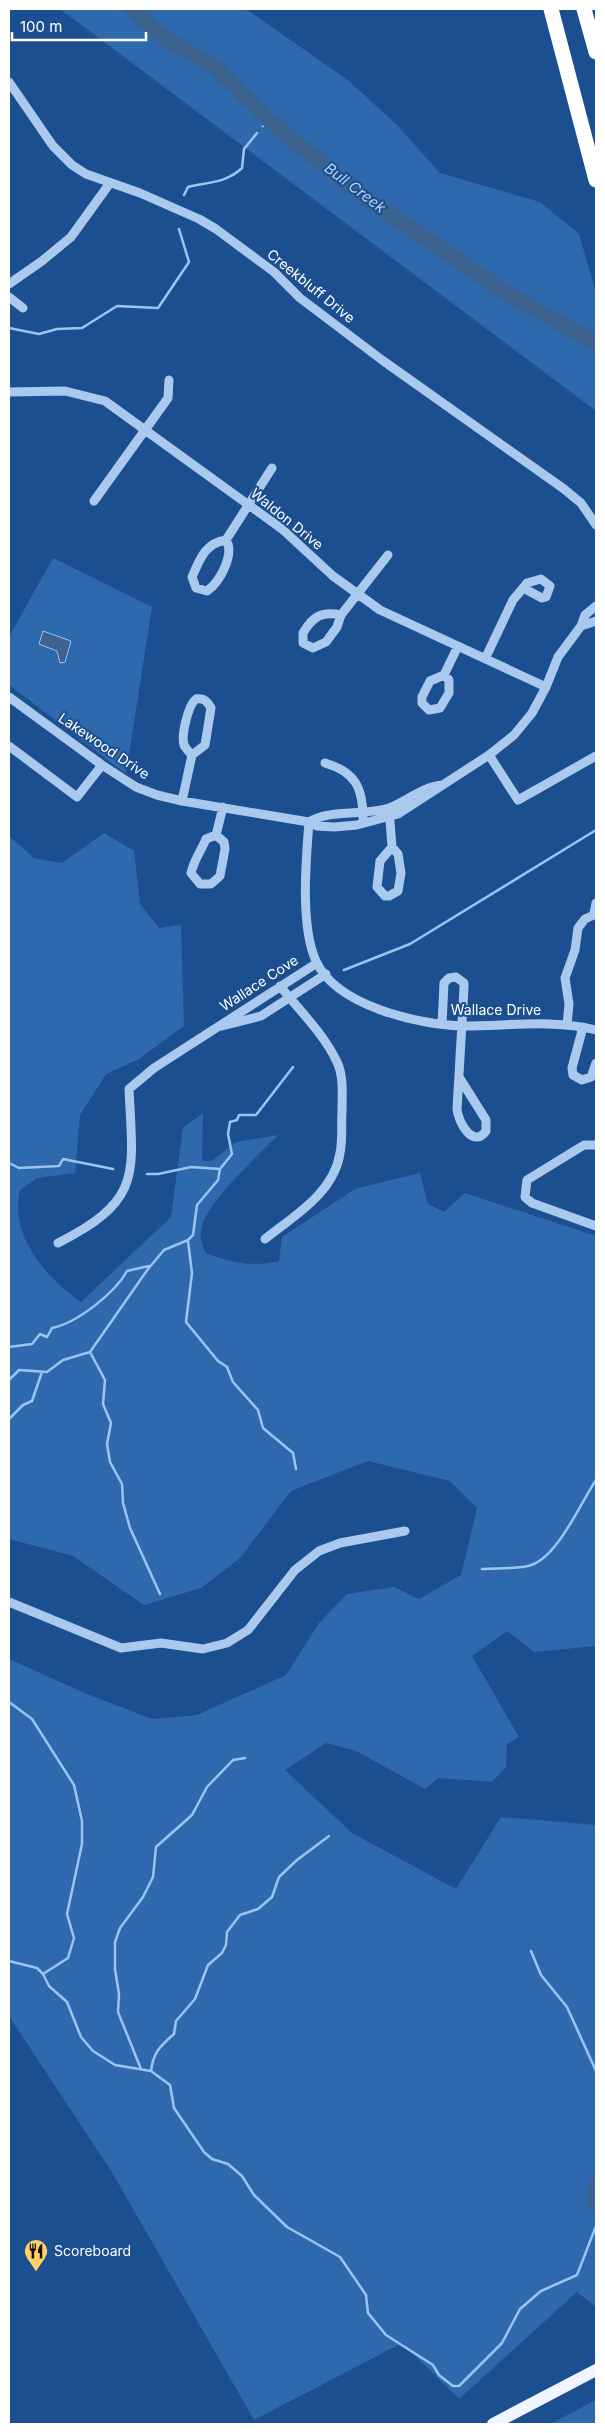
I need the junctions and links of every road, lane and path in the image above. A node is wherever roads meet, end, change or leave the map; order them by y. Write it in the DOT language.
graph roads {
  1 [pos="551,9"];
  2 [pos="584,9"];
  3 [pos="596,52"];
  4 [pos="9,82"];
  5 [pos="596,180"];
  6 [pos="110,183"];
  7 [pos="9,284"];
  8 [pos="9,297"];
  9 [pos="23,308"];
  10 [pos="169,380"];
  11 [pos="9,392"];
  12 [pos="145,431"];
  13 [pos="272,468"];
  14 [pos="94,501"];
  15 [pos="248,504"];
  16 [pos="596,525"];
  17 [pos="226,540"];
  18 [pos="388,554"];
  19 [pos="523,588"];
  20 [pos="356,594"];
  21 [pos="596,606"];
  22 [pos="341,615"];
  23 [pos="595,625"];
  24 [pos="581,626"];
  25 [pos="458,646"];
  26 [pos="485,660"];
  27 [pos="444,675"];
  28 [pos="546,687"];
  29 [pos="9,699"];
  30 [pos="9,746"];
  31 [pos="192,755"];
  32 [pos="489,755"];
  33 [pos="596,756"];
  34 [pos="325,763"];
  35 [pos="102,765"];
  36 [pos="182,801"];
  37 [pos="223,808"];
  38 [pos="389,812"];
  39 [pos="363,814"];
  40 [pos="309,822"];
  41 [pos="363,824"];
  42 [pos="216,835"];
  43 [pos="392,847"];
  44 [pos="596,903"];
  45 [pos="595,914"];
  46 [pos="316,962"];
  47 [pos="326,974"];
  48 [pos="280,986"];
  49 [pos="289,998"];
  50 [pos="442,1024"];
  51 [pos="567,1025"];
  52 [pos="463,1026"];
  53 [pos="217,1027"];
  54 [pos="583,1027"];
  55 [pos="596,1030"];
  56 [pos="596,1063"];
  57 [pos="460,1077"];
  58 [pos="596,1145"];
  59 [pos="596,1226"];
  60 [pos="265,1239"];
  61 [pos="58,1242"];
  62 [pos="405,1531"];
  63 [pos="9,1602"];
  64 [pos="596,2370"];
  65 [pos="493,2424"];
  1 -- 5 [label="highway"];
  2 -- 3 [label="highway"];
  4 -- 6 [label="street, Creekbluff Drive"];
  6 -- 7 [label="street"];
  6 -- 16 [label="street, Creekbluff Drive"];
  8 -- 9 [label="street"];
  10 -- 12 [label="street"];
  11 -- 12 [label="street, Waldon Drive"];
  12 -- 14 [label="street"];
  12 -- 15 [label="street, Waldon Drive"];
  13 -- 15 [label="street"];
  15 -- 17 [label="street"];
  15 -- 20 [label="street, Waldon Drive"];
  17 -- 17 [label="street"];
  18 -- 20 [label="street"];
  19 -- 26 [label="street"];
  20 -- 22 [label="street"];
  20 -- 25 [label="street, Waldon Drive"];
  21 -- 24 [label="street, Lakewood Drive"];
  22 -- 22 [label="street"];
  23 -- 24 [label="street"];
  24 -- 28 [label="street, Lakewood Drive"];
  25 -- 26 [label="street, Waldon Drive"];
  25 -- 27 [label="street"];
  26 -- 28 [label="street, Waldon Drive"];
  28 -- 32 [label="street, Lakewood Drive"];
  29 -- 35 [label="street, Lakewood Drive"];
  30 -- 35 [label="street"];
  31 -- 31 [label="street"];
  31 -- 36 [label="street"];
  32 -- 33 [label="street"];
  32 -- 38 [label="street, Lakewood Drive"];
  34 -- 39 [label="street"];
  35 -- 36 [label="street, Lakewood Drive"];
  36 -- 37 [label="street, Lakewood Drive"];
  37 -- 40 [label="street, Lakewood Drive"];
  37 -- 42 [label="street"];
  38 -- 39 [label="street, Lakewood Drive"];
  38 -- 41 [label="street, Lakewood Drive"];
  38 -- 43 [label="street"];
  39 -- 40 [label="street, Lakewood Drive"];
  39 -- 41 [label="street"];
  40 -- 41 [label="street, Lakewood Drive"];
  40 -- 46 [label="street, Wallace Drive"];
  42 -- 42 [label="street"];
  43 -- 43 [label="street"];
  44 -- 45 [label="street"];
  45 -- 51 [label="street"];
  46 -- 47 [label="street, Wallace Drive"];
  46 -- 48 [label="street, Wallace Cove"];
  47 -- 49 [label="street, Wallace Cove"];
  47 -- 50 [label="street, Wallace Drive"];
  48 -- 49 [label="street"];
  48 -- 53 [label="street, Wallace Cove"];
  49 -- 53 [label="street, Wallace Cove"];
  49 -- 60 [label="street"];
  50 -- 52 [label="street, Wallace Drive"];
  50 -- 52 [label="street"];
  51 -- 52 [label="street, Wallace Drive"];
  51 -- 54 [label="street, Wallace Drive"];
  52 -- 57 [label="street"];
  53 -- 61 [label="street, Wallace Cove"];
  54 -- 55 [label="street, Wallace Drive"];
  54 -- 56 [label="street"];
  57 -- 57 [label="street"];
  58 -- 59 [label="street"];
  62 -- 63 [label="street"];
  64 -- 65 [label="main road"];
}
